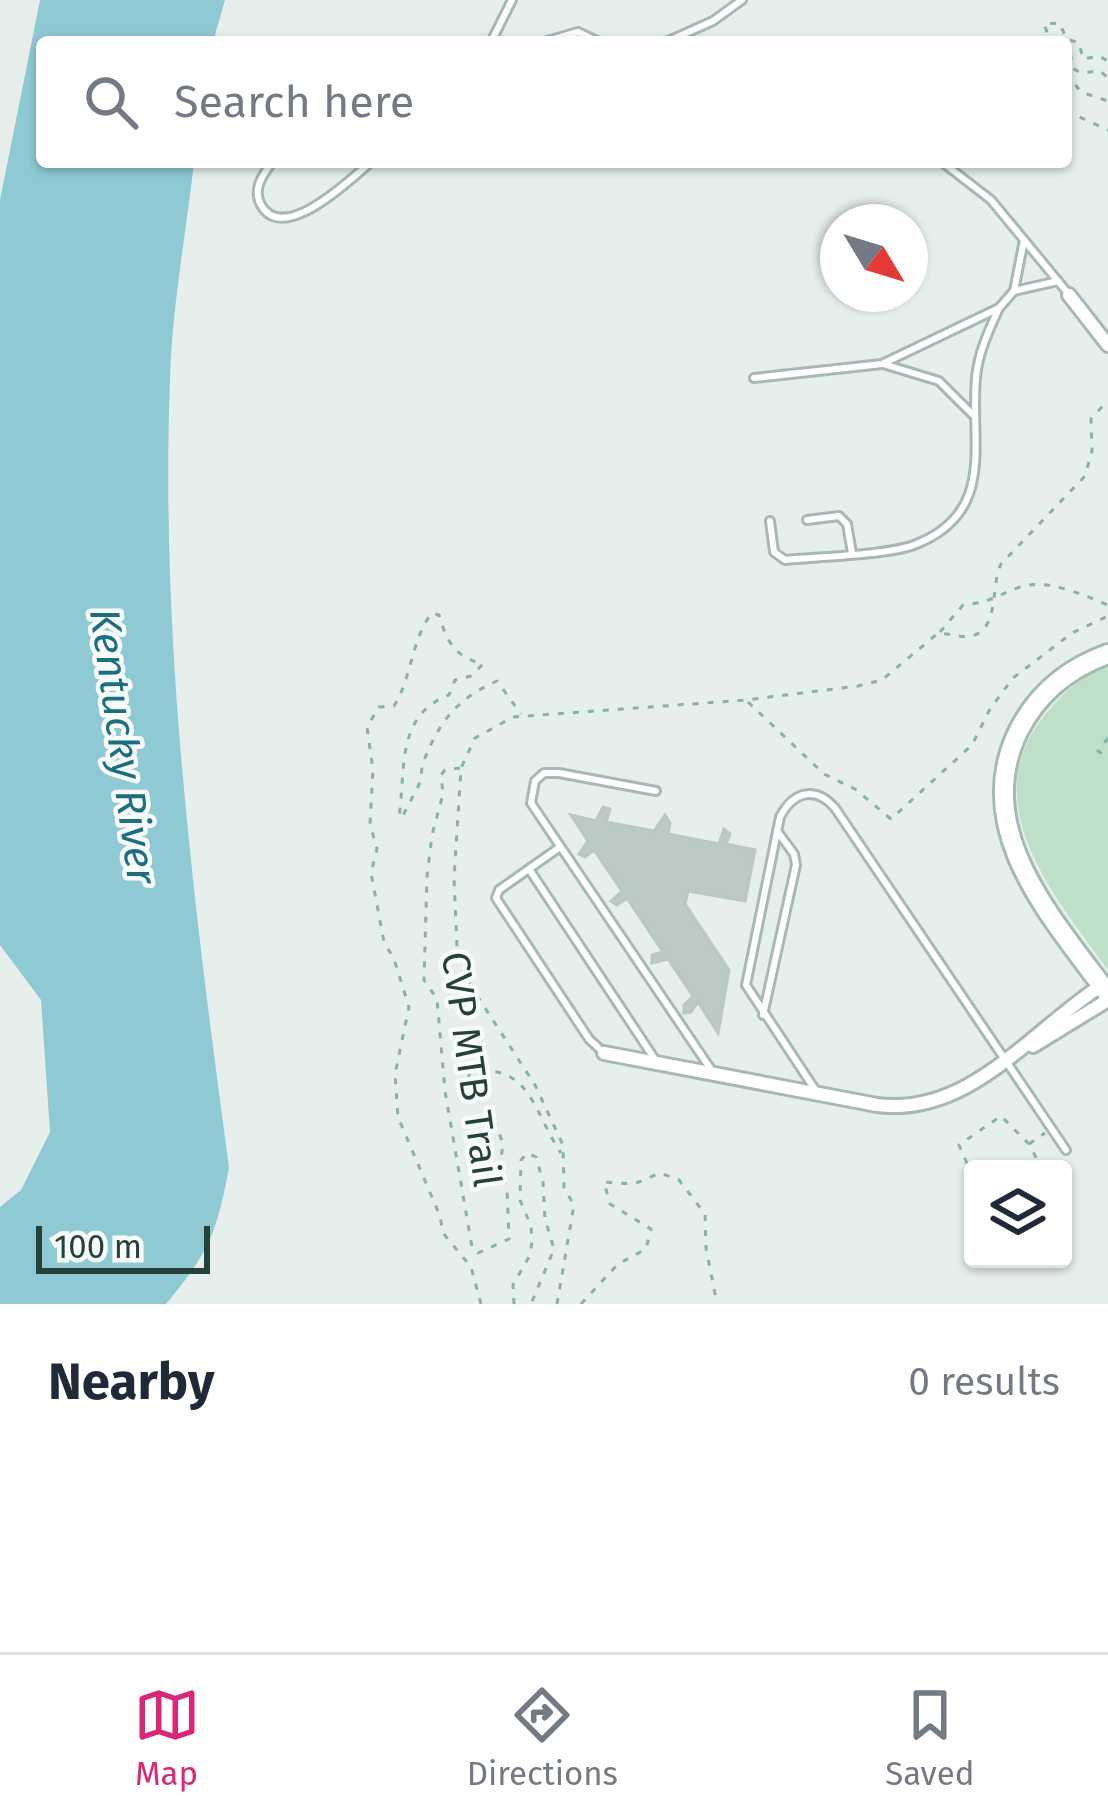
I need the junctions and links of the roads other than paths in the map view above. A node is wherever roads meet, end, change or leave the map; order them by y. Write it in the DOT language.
graph roads {
  1 [pos="512,0"];
  2 [pos="742,0"];
  3 [pos="494,36"];
  4 [pos="679,36"];
  5 [pos="267,168"];
  6 [pos="363,168"];
  7 [pos="949,168"];
  8 [pos="1024,239"];
  9 [pos="1058,281"];
  10 [pos="1014,292"];
  11 [pos="1069,296"];
  12 [pos="999,308"];
  13 [pos="1108,345"];
  14 [pos="882,364"];
  15 [pos="754,378"];
  16 [pos="975,417"];
  17 [pos="807,520"];
  18 [pos="770,521"];
  19 [pos="852,553"];
  20 [pos="1108,654"];
  21 [pos="656,791"];
  22 [pos="777,831"];
  23 [pos="560,848"];
  24 [pos="529,869"];
  25 [pos="1106,993"];
  26 [pos="764,1015"];
  27 [pos="604,1053"];
  28 [pos="1005,1060"];
  29 [pos="658,1064"];
  30 [pos="714,1074"];
  31 [pos="818,1094"];
  32 [pos="1066,1150"];
  1 -- 3 [label="lane"];
  2 -- 4 [label="lane"];
  5 -- 6 [label="lane"];
  7 -- 8 [label="lane"];
  8 -- 9 [label="lane"];
  8 -- 10 [label="lane"];
  9 -- 10 [label="lane"];
  9 -- 11 [label="lane"];
  10 -- 12 [label="lane"];
  11 -- 13 [label="street"];
  12 -- 14 [label="lane"];
  12 -- 16 [label="lane"];
  14 -- 15 [label="lane"];
  14 -- 16 [label="lane"];
  16 -- 19 [label="lane"];
  17 -- 19 [label="lane"];
  18 -- 19 [label="lane"];
  20 -- 25 [label="street"];
  21 -- 23 [label="lane"];
  22 -- 26 [label="lane"];
  22 -- 26 [label="lane"];
  22 -- 28 [label="lane"];
  23 -- 24 [label="lane"];
  23 -- 30 [label="lane"];
  24 -- 27 [label="lane"];
  24 -- 29 [label="lane"];
  25 -- 28 [label="street"];
  26 -- 31 [label="lane"];
  27 -- 29 [label="street"];
  28 -- 31 [label="street"];
  28 -- 32 [label="lane"];
  29 -- 30 [label="street"];
  30 -- 31 [label="street"];
}
